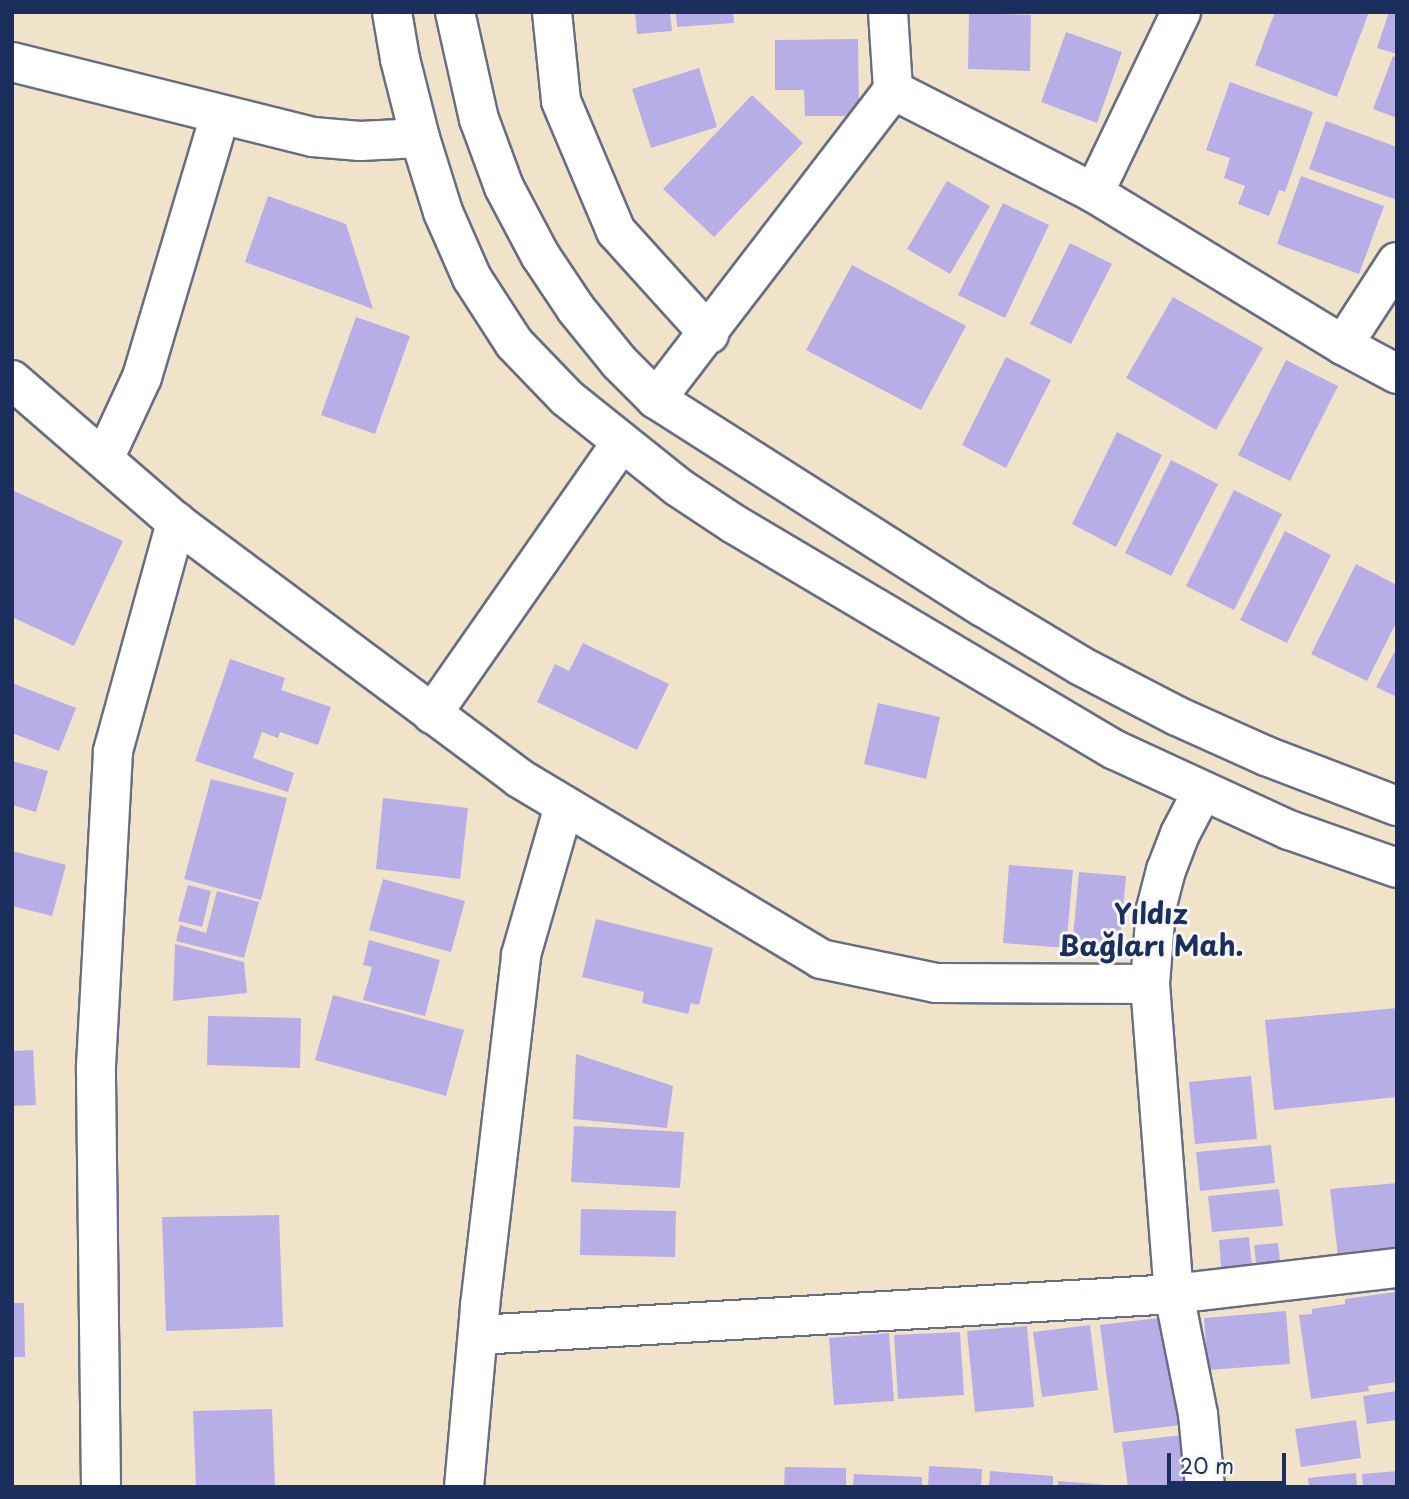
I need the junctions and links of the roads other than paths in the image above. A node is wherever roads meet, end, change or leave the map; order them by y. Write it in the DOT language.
graph roads {
  1 [pos="392,12"];
  2 [pos="455,12"];
  3 [pos="552,12"];
  4 [pos="888,12"];
  5 [pos="1181,12"];
  6 [pos="12,62"];
  7 [pos="893,90"];
  8 [pos="220,116"];
  9 [pos="419,138"];
  10 [pos="1094,193"];
  11 [pos="1397,262"];
  12 [pos="709,334"];
  13 [pos="1343,345"];
  14 [pos="1397,374"];
  15 [pos="12,380"];
  16 [pos="656,399"];
  17 [pos="621,443"];
  18 [pos="104,459"];
  19 [pos="176,522"];
  20 [pos="432,714"];
  21 [pos="1202,792"];
  22 [pos="564,806"];
  23 [pos="1397,806"];
  24 [pos="1397,869"];
  25 [pos="1150,984"];
  26 [pos="1397,1268"];
  27 [pos="1174,1294"];
  28 [pos="478,1335"];
  29 [pos="101,1487"];
  30 [pos="464,1487"];
  31 [pos="1205,1487"];
  1 -- 9 [label="street"];
  2 -- 16 [label="street"];
  3 -- 12 [label="street"];
  4 -- 7 [label="street"];
  5 -- 10 [label="street"];
  6 -- 8 [label="street"];
  7 -- 10 [label="street"];
  7 -- 12 [label="street"];
  8 -- 9 [label="street"];
  8 -- 18 [label="street"];
  9 -- 17 [label="street"];
  10 -- 13 [label="street"];
  11 -- 13 [label="street"];
  12 -- 16 [label="street"];
  13 -- 14 [label="street"];
  15 -- 18 [label="street"];
  16 -- 23 [label="street"];
  17 -- 20 [label="street"];
  17 -- 21 [label="street"];
  18 -- 19 [label="street"];
  19 -- 20 [label="street"];
  19 -- 29 [label="street"];
  20 -- 22 [label="street"];
  21 -- 24 [label="street"];
  21 -- 25 [label="street"];
  22 -- 25 [label="street"];
  22 -- 28 [label="street"];
  25 -- 27 [label="street"];
  26 -- 27 [label="street"];
  27 -- 28 [label="street"];
  27 -- 31 [label="street"];
  28 -- 30 [label="street"];
}
